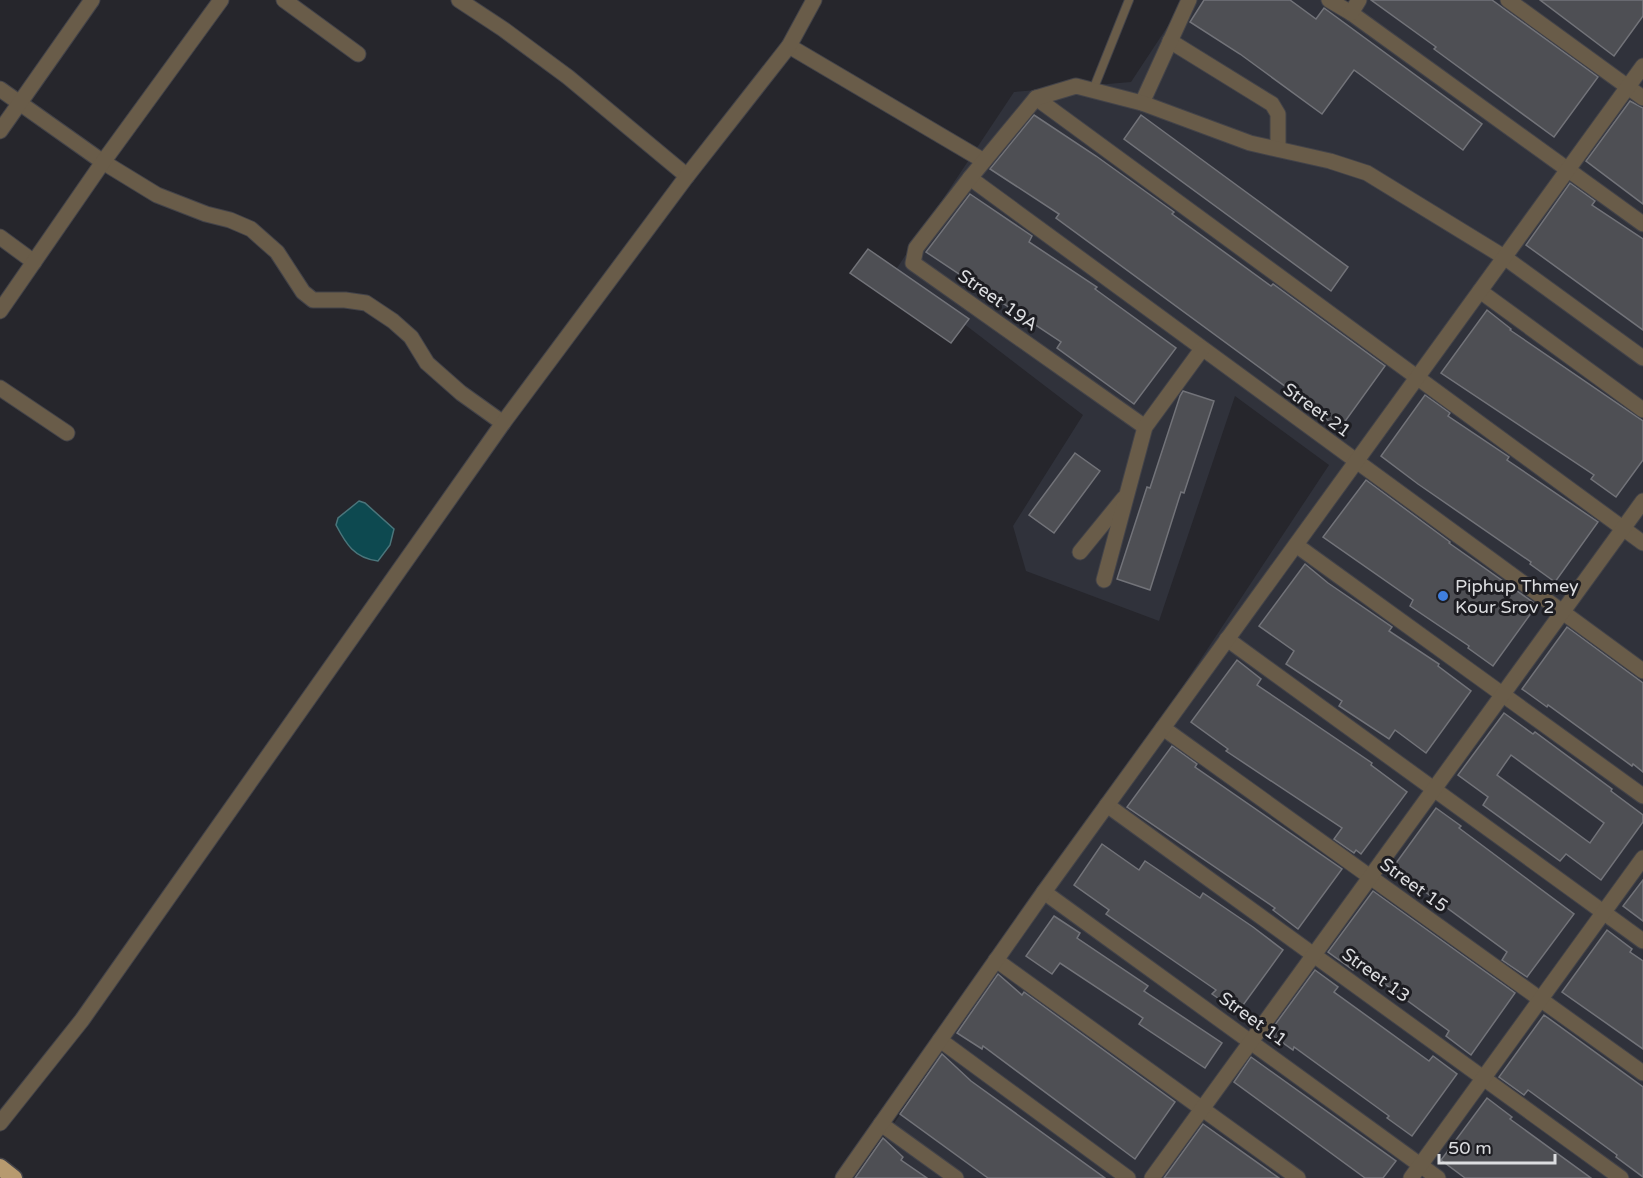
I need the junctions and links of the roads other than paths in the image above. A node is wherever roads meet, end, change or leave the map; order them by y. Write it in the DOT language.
graph roads {
  1 [pos="92,0"];
  2 [pos="221,0"];
  3 [pos="284,0"];
  4 [pos="459,0"];
  5 [pos="814,0"];
  6 [pos="1129,0"];
  7 [pos="1189,0"];
  8 [pos="1329,0"];
  9 [pos="1508,0"];
  10 [pos="1355,6"];
  11 [pos="1170,41"];
  12 [pos="789,46"];
  13 [pos="357,54"];
  14 [pos="1643,66"];
  15 [pos="1628,87"];
  16 [pos="0,89"];
  17 [pos="1093,90"];
  18 [pos="1643,98"];
  19 [pos="1036,99"];
  20 [pos="19,103"];
  21 [pos="1142,103"];
  22 [pos="0,131"];
  23 [pos="1278,149"];
  24 [pos="984,161"];
  25 [pos="103,162"];
  26 [pos="1568,171"];
  27 [pos="687,176"];
  28 [pos="970,178"];
  29 [pos="1643,224"];
  30 [pos="0,237"];
  31 [pos="1504,257"];
  32 [pos="34,262"];
  33 [pos="1480,291"];
  34 [pos="0,311"];
  35 [pos="1202,349"];
  36 [pos="1643,358"];
  37 [pos="1417,378"];
  38 [pos="0,388"];
  39 [pos="1643,410"];
  40 [pos="503,423"];
  41 [pos="1145,428"];
  42 [pos="68,433"];
  43 [pos="1356,462"];
  44 [pos="1127,493"];
  45 [pos="1643,501"];
  46 [pos="1623,528"];
  47 [pos="1643,543"];
  48 [pos="1296,545"];
  49 [pos="1080,552"];
  50 [pos="1104,580"];
  51 [pos="1562,612"];
  52 [pos="1227,639"];
  53 [pos="1643,671"];
  54 [pos="1503,694"];
  55 [pos="1163,728"];
  56 [pos="1434,789"];
  57 [pos="1643,796"];
  58 [pos="1107,805"];
  59 [pos="1643,858"];
  60 [pos="1370,877"];
  61 [pos="1044,892"];
  62 [pos="1604,912"];
  63 [pos="1643,941"];
  64 [pos="1314,954"];
  65 [pos="996,960"];
  66 [pos="1540,1000"];
  67 [pos="940,1040"];
  68 [pos="1251,1042"];
  69 [pos="1643,1073"];
  70 [pos="1484,1078"];
  71 [pos="1202,1108"];
  72 [pos="0,1123"];
  73 [pos="881,1124"];
  74 [pos="1421,1165"];
  75 [pos="0,1167"];
  76 [pos="14,1178"];
  77 [pos="843,1178"];
  78 [pos="956,1178"];
  79 [pos="1128,1178"];
  80 [pos="1152,1178"];
  81 [pos="1298,1178"];
  82 [pos="1411,1178"];
  83 [pos="1438,1178"];
  84 [pos="1621,1178"];
  1 -- 20 [label="street"];
  2 -- 25 [label="street"];
  3 -- 13 [label="street"];
  4 -- 27 [label="street"];
  5 -- 12 [label="street"];
  6 -- 17 [label="lane"];
  7 -- 11 [label="street"];
  8 -- 10 [label="street"];
  9 -- 15 [label="street"];
  10 -- 26 [label="street"];
  11 -- 21 [label="street"];
  11 -- 23 [label="street"];
  12 -- 24 [label="street"];
  12 -- 27 [label="street"];
  14 -- 15 [label="street"];
  15 -- 18 [label="street"];
  15 -- 26 [label="street"];
  16 -- 20 [label="street"];
  17 -- 19 [label="street"];
  17 -- 21 [label="street"];
  19 -- 24 [label="street"];
  19 -- 37 [label="street"];
  20 -- 22 [label="street"];
  20 -- 25 [label="street"];
  21 -- 23 [label="street"];
  23 -- 31 [label="street"];
  24 -- 28 [label="street"];
  25 -- 32 [label="street"];
  25 -- 40 [label="street"];
  26 -- 29 [label="street"];
  26 -- 31 [label="street"];
  27 -- 40 [label="street"];
  28 -- 35 [label="street, Street 21"];
  28 -- 41 [label="street, Street 19A"];
  30 -- 32 [label="street"];
  31 -- 33 [label="street"];
  31 -- 36 [label="street"];
  32 -- 34 [label="street"];
  33 -- 37 [label="street"];
  33 -- 39 [label="street"];
  35 -- 41 [label="street"];
  35 -- 43 [label="street, Street 21"];
  37 -- 43 [label="street"];
  37 -- 46 [label="street"];
  38 -- 42 [label="street"];
  40 -- 72 [label="street"];
  41 -- 44 [label="street"];
  43 -- 48 [label="street"];
  43 -- 51 [label="street, Street 21"];
  44 -- 49 [label="street"];
  44 -- 50 [label="street"];
  45 -- 46 [label="street"];
  46 -- 47 [label="street"];
  46 -- 51 [label="street"];
  48 -- 52 [label="street"];
  48 -- 54 [label="street"];
  51 -- 53 [label="street, Street 21"];
  51 -- 54 [label="street"];
  52 -- 55 [label="street"];
  52 -- 56 [label="street"];
  54 -- 56 [label="street"];
  54 -- 57 [label="street"];
  55 -- 58 [label="street"];
  55 -- 60 [label="street, Street 15"];
  56 -- 60 [label="street"];
  56 -- 62 [label="street"];
  58 -- 61 [label="street"];
  58 -- 64 [label="street, Street 13"];
  59 -- 62 [label="street"];
  60 -- 64 [label="street"];
  60 -- 66 [label="street, Street 15"];
  61 -- 65 [label="street"];
  61 -- 68 [label="street, Street 11"];
  62 -- 63 [label="street"];
  62 -- 66 [label="street"];
  64 -- 68 [label="street"];
  64 -- 70 [label="street, Street 13"];
  65 -- 67 [label="street"];
  65 -- 71 [label="street"];
  66 -- 69 [label="street, Street 15"];
  66 -- 70 [label="street"];
  67 -- 73 [label="street"];
  67 -- 79 [label="street"];
  68 -- 71 [label="street"];
  68 -- 74 [label="street, Street 11"];
  70 -- 74 [label="street"];
  70 -- 84 [label="street, Street 13"];
  71 -- 80 [label="street"];
  71 -- 81 [label="street"];
  73 -- 77 [label="street"];
  73 -- 78 [label="street"];
  74 -- 82 [label="street"];
  74 -- 83 [label="street, Street 11"];
  75 -- 76 [label="highway"];
}
